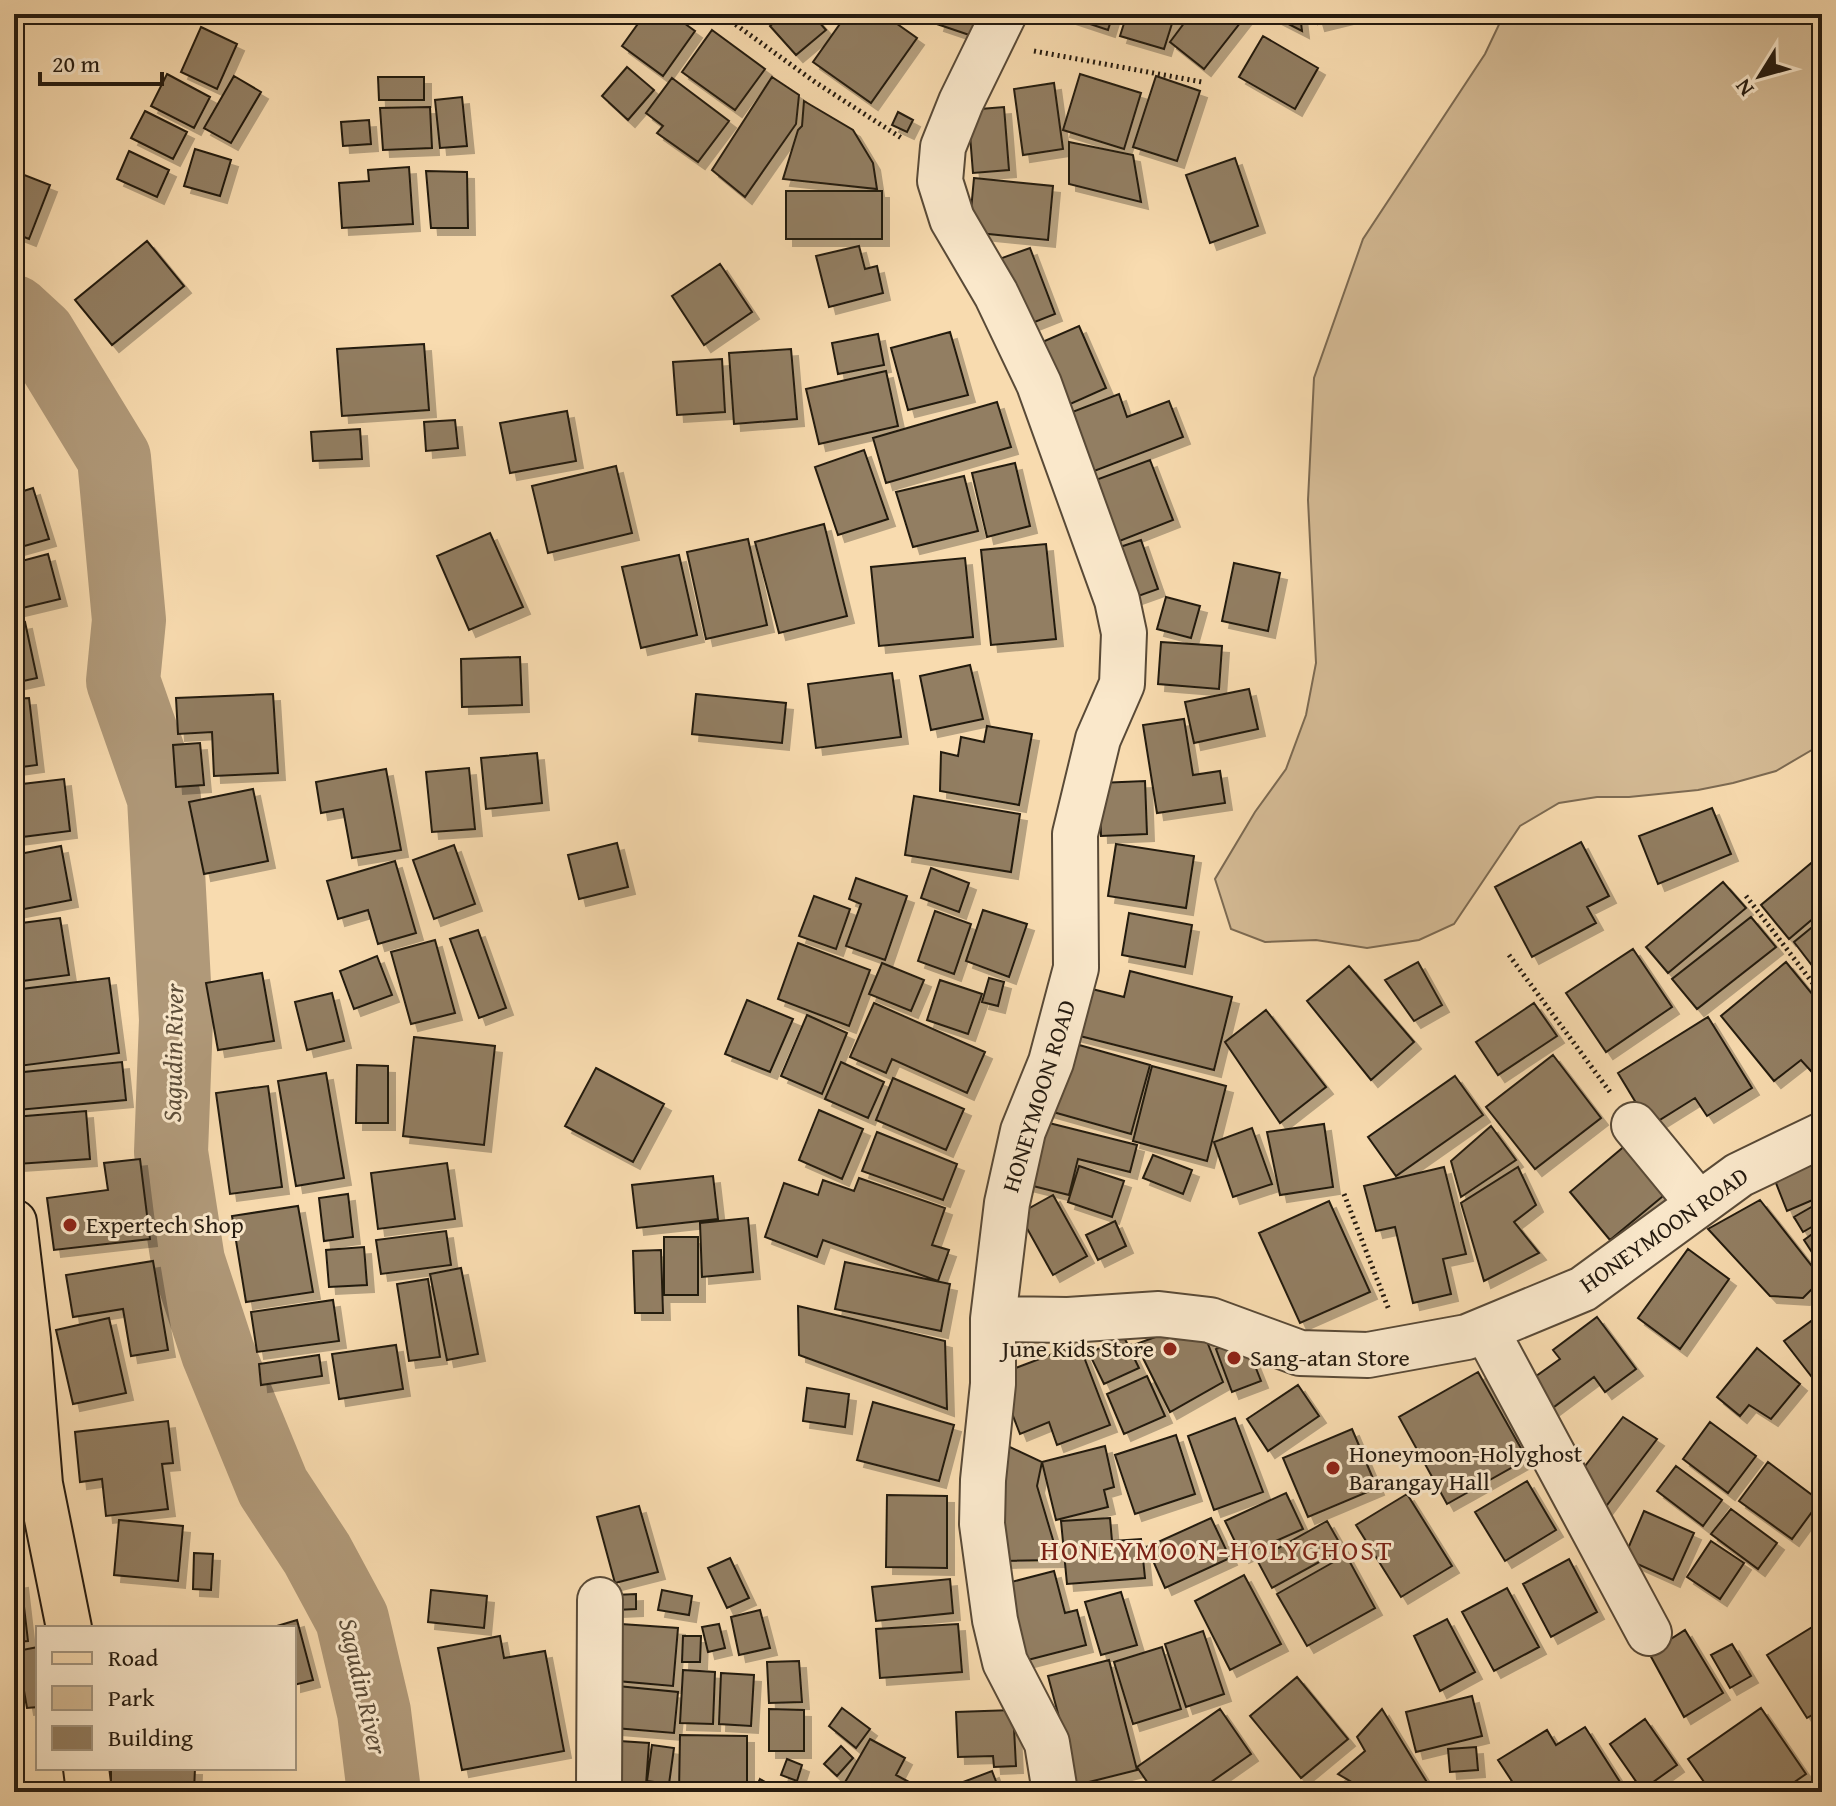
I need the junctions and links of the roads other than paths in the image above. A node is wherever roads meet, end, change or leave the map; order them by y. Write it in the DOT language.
graph roads {
  1 [pos="997,29"];
  2 [pos="1634,1125"];
  3 [pos="1822,1135"];
  4 [pos="1699,1204"];
  5 [pos="14,1222"];
  6 [pos="993,1319"];
  7 [pos="1486,1330"];
  8 [pos="600,1600"];
  9 [pos="69,1626"];
  10 [pos="1649,1633"];
  11 [pos="86,1770"];
  12 [pos="89,1792"];
  13 [pos="599,1792"];
  14 [pos="1055,1792"];
  1 -- 6 [label="street, HONEYMOON ROAD"];
  2 -- 4 [label="street"];
  3 -- 4 [label="street, HONEYMOON ROAD"];
  4 -- 7 [label="street, HONEYMOON ROAD"];
  5 -- 9 [label="main road"];
  6 -- 7 [label="street, HONEYMOON ROAD"];
  6 -- 14 [label="street"];
  7 -- 10 [label="street"];
  8 -- 13 [label="street"];
  11 -- 12 [label="main road"];
}
